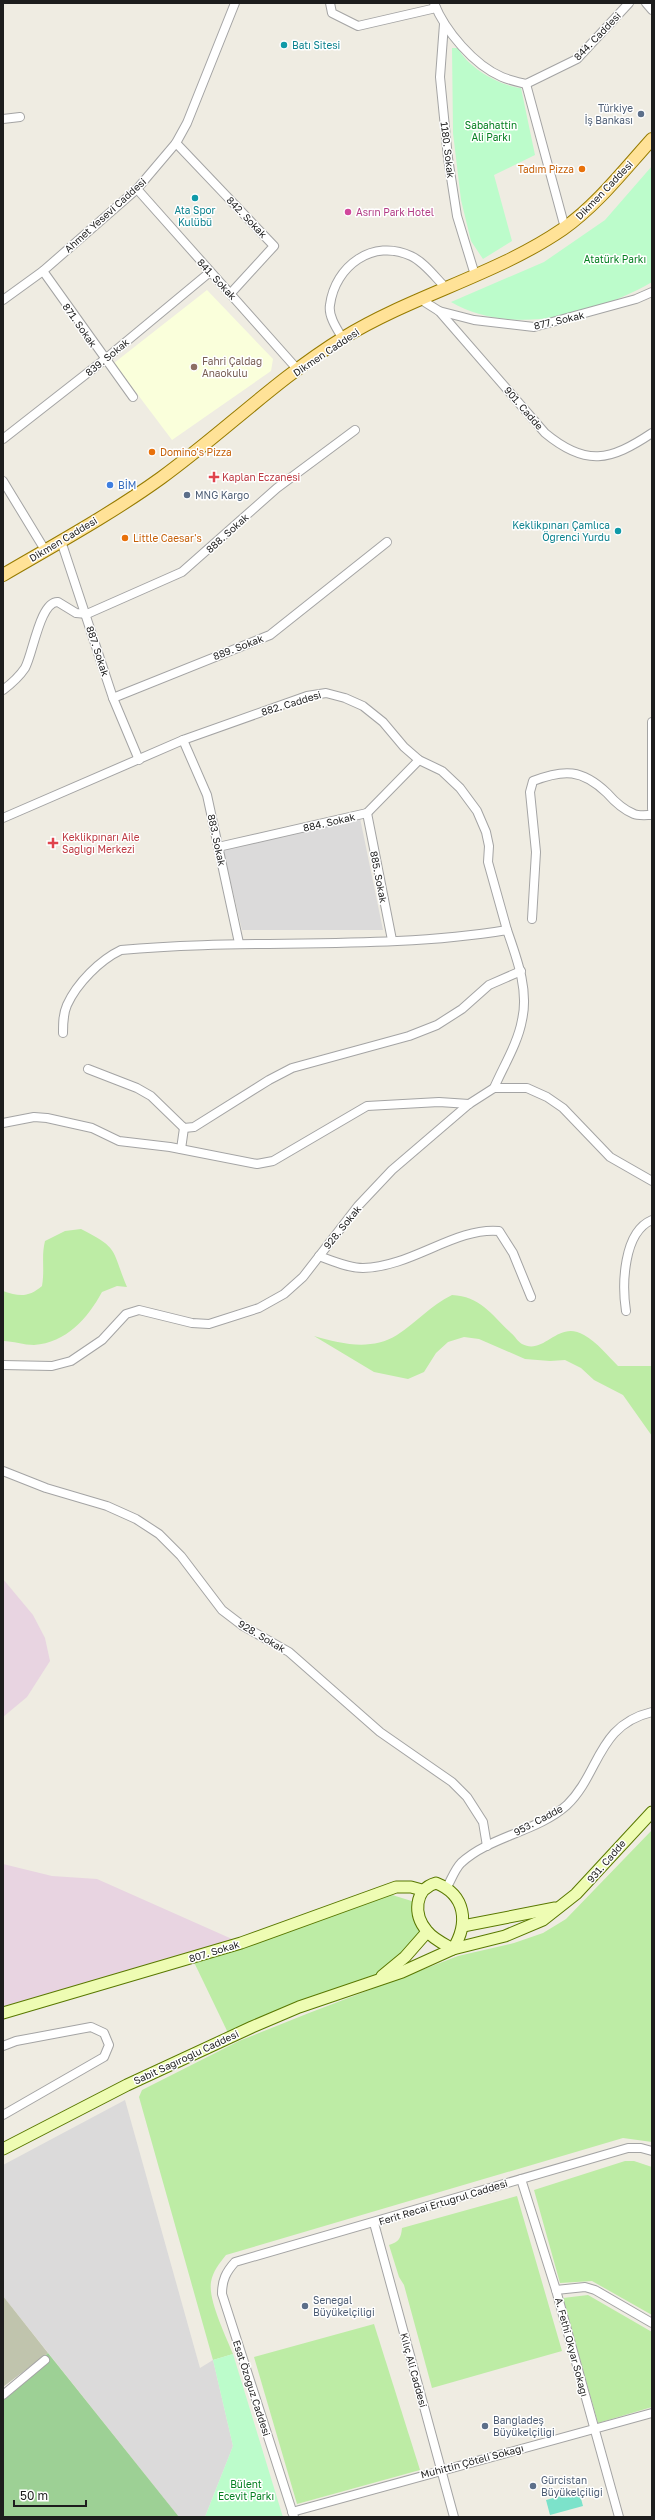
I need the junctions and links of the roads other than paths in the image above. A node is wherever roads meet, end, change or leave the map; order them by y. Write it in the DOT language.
graph roads {
  1 [pos="235,3"];
  2 [pos="330,3"];
  3 [pos="628,3"];
  4 [pos="646,3"];
  5 [pos="435,5"];
  6 [pos="652,10"];
  7 [pos="444,24"];
  8 [pos="526,84"];
  9 [pos="20,117"];
  10 [pos="3,120"];
  11 [pos="652,139"];
  12 [pos="176,143"];
  13 [pos="137,189"];
  14 [pos="565,228"];
  15 [pos="43,271"];
  16 [pos="210,272"];
  17 [pos="475,274"];
  18 [pos="445,287"];
  19 [pos="652,292"];
  20 [pos="231,293"];
  21 [pos="420,298"];
  22 [pos="3,300"];
  23 [pos="439,311"];
  24 [pos="342,339"];
  25 [pos="104,360"];
  26 [pos="298,370"];
  27 [pos="133,397"];
  28 [pos="355,430"];
  29 [pos="652,433"];
  30 [pos="3,439"];
  31 [pos="3,481"];
  32 [pos="61,541"];
  33 [pos="387,542"];
  34 [pos="45,550"];
  35 [pos="3,576"];
  36 [pos="87,614"];
  37 [pos="3,690"];
  38 [pos="113,698"];
  39 [pos="652,722"];
  40 [pos="183,740"];
  41 [pos="139,760"];
  42 [pos="419,760"];
  43 [pos="652,809"];
  44 [pos="367,813"];
  45 [pos="652,815"];
  46 [pos="3,818"];
  47 [pos="218,847"];
  48 [pos="532,919"];
  49 [pos="507,930"];
  50 [pos="392,940"];
  51 [pos="238,943"];
  52 [pos="521,971"];
  53 [pos="63,1033"];
  54 [pos="88,1069"];
  55 [pos="494,1088"];
  56 [pos="469,1104"];
  57 [pos="3,1123"];
  58 [pos="184,1128"];
  59 [pos="181,1149"];
  60 [pos="652,1181"];
  61 [pos="652,1220"];
  62 [pos="319,1256"];
  63 [pos="531,1297"];
  64 [pos="626,1311"];
  65 [pos="3,1365"];
  66 [pos="3,1471"];
  67 [pos="650,1711"];
  68 [pos="652,1812"];
  69 [pos="487,1846"];
  70 [pos="447,1887"];
  71 [pos="422,1890"];
  72 [pos="558,1908"];
  73 [pos="463,1926"];
  74 [pos="427,1932"];
  75 [pos="453,1949"];
  76 [pos="376,1981"];
  77 [pos="3,2013"];
  78 [pos="3,2046"];
  79 [pos="3,2115"];
  80 [pos="3,2149"];
  81 [pos="652,2151"];
  82 [pos="521,2178"];
  83 [pos="374,2223"];
  84 [pos="235,2262"];
  85 [pos="556,2290"];
  86 [pos="652,2323"];
  87 [pos="45,2360"];
  88 [pos="3,2395"];
  89 [pos="652,2412"];
  90 [pos="594,2428"];
  91 [pos="441,2469"];
  92 [pos="293,2514"];
  93 [pos="454,2517"];
  94 [pos="619,2517"];
  1 -- 12 [label="street, Ahmet Yesevi Caddesi"];
  2 -- 5 [label="street"];
  3 -- 8 [label="street, 844. Caddesi"];
  4 -- 6 [label="street"];
  5 -- 7 [label="street"];
  7 -- 8 [label="street"];
  7 -- 17 [label="street, 1180. Sokak"];
  8 -- 14 [label="street"];
  9 -- 10 [label="street"];
  11 -- 14 [label="main road, Dikmen Caddesi"];
  12 -- 13 [label="street, Ahmet Yesevi Caddesi"];
  12 -- 20 [label="street, 842. Sokak"];
  13 -- 15 [label="street, Ahmet Yesevi Caddesi"];
  13 -- 16 [label="street, 841. Sokak"];
  14 -- 17 [label="main road, Dikmen Caddesi"];
  15 -- 22 [label="street, Ahmet Yesevi Caddesi"];
  15 -- 25 [label="street, 871. Sokak"];
  16 -- 20 [label="street, 841. Sokak"];
  16 -- 25 [label="street, 839. Sokak"];
  17 -- 18 [label="main road, Dikmen Caddesi"];
  18 -- 21 [label="main road, Dikmen Caddesi"];
  18 -- 24 [label="street"];
  19 -- 23 [label="street, 877. Sokak"];
  20 -- 26 [label="street, 841. Sokak"];
  21 -- 23 [label="street, 901. Cadde"];
  21 -- 24 [label="main road, Dikmen Caddesi"];
  23 -- 29 [label="street, 901. Cadde"];
  24 -- 26 [label="main road, Dikmen Caddesi"];
  25 -- 27 [label="street, 871. Sokak"];
  25 -- 30 [label="street, 839. Sokak"];
  26 -- 32 [label="main road, Dikmen Caddesi"];
  28 -- 36 [label="street, 888. Sokak"];
  31 -- 34 [label="street"];
  32 -- 34 [label="main road, Dikmen Caddesi"];
  32 -- 36 [label="street, 887. Sokak"];
  33 -- 38 [label="street, 889. Sokak"];
  34 -- 35 [label="main road, Dikmen Caddesi"];
  36 -- 37 [label="street"];
  36 -- 38 [label="street, 887. Sokak"];
  38 -- 41 [label="street, 887. Sokak"];
  39 -- 43 [label="street"];
  40 -- 41 [label="street, 882. Caddesi"];
  40 -- 42 [label="street, 882. Caddesi"];
  40 -- 47 [label="street, 883. Sokak"];
  41 -- 46 [label="street, 882. Caddesi"];
  42 -- 44 [label="street, 884. Sokak"];
  42 -- 49 [label="street, 882. Caddesi"];
  44 -- 47 [label="street, 884. Sokak"];
  44 -- 50 [label="street, 885. Sokak"];
  45 -- 48 [label="street"];
  47 -- 51 [label="street, 883. Sokak"];
  49 -- 50 [label="street"];
  49 -- 52 [label="street, 882. Caddesi"];
  50 -- 51 [label="street"];
  51 -- 53 [label="street"];
  52 -- 55 [label="street, 882. Caddesi"];
  52 -- 58 [label="street"];
  54 -- 58 [label="street"];
  55 -- 56 [label="street, 928. Sokak"];
  55 -- 60 [label="street"];
  56 -- 59 [label="street"];
  56 -- 62 [label="street, 928. Sokak"];
  57 -- 59 [label="street"];
  58 -- 59 [label="street"];
  61 -- 64 [label="street"];
  62 -- 63 [label="street"];
  62 -- 65 [label="street, 928. Sokak"];
  66 -- 69 [label="street, 928. Sokak"];
  67 -- 69 [label="street, 953. Cadde"];
  68 -- 72 [label="main road, 931. Cadde"];
  69 -- 70 [label="street, 953. Cadde"];
  70 -- 71 [label="main road"];
  70 -- 73 [label="main road"];
  71 -- 74 [label="main road"];
  71 -- 77 [label="main road, 807. Sokak"];
  72 -- 73 [label="main road, 931. Cadde"];
  72 -- 75 [label="main road, 931. Cadde"];
  73 -- 75 [label="main road"];
  74 -- 75 [label="main road"];
  74 -- 76 [label="main road, Sabit Sağıroğlu Caddesi"];
  75 -- 76 [label="main road, Sabit Sağıroğlu Caddesi"];
  76 -- 80 [label="main road, Sabit Sağıroğlu Caddesi"];
  78 -- 79 [label="street"];
  81 -- 82 [label="street, Ferit Recai Ertuğrul Caddesi"];
  82 -- 83 [label="street, Ferit Recai Ertuğrul Caddesi"];
  82 -- 85 [label="street, A. Fethi Okyar Sokağı"];
  83 -- 84 [label="street, Ferit Recai Ertuğrul Caddesi"];
  83 -- 91 [label="street, Kılıç Ali Caddesi"];
  84 -- 92 [label="street, Esat Özoğuz Caddesi"];
  85 -- 86 [label="street"];
  85 -- 90 [label="street, A. Fethi Okyar Sokağı"];
  87 -- 88 [label="street"];
  89 -- 90 [label="street, Muhittin Çöteli Sokağı"];
  90 -- 91 [label="street, Muhittin Çöteli Sokağı"];
  90 -- 94 [label="street, A. Fethi Okyar Sokağı"];
  91 -- 92 [label="street, Muhittin Çöteli Sokağı"];
  91 -- 93 [label="street, Kılıç Ali Caddesi"];
}
